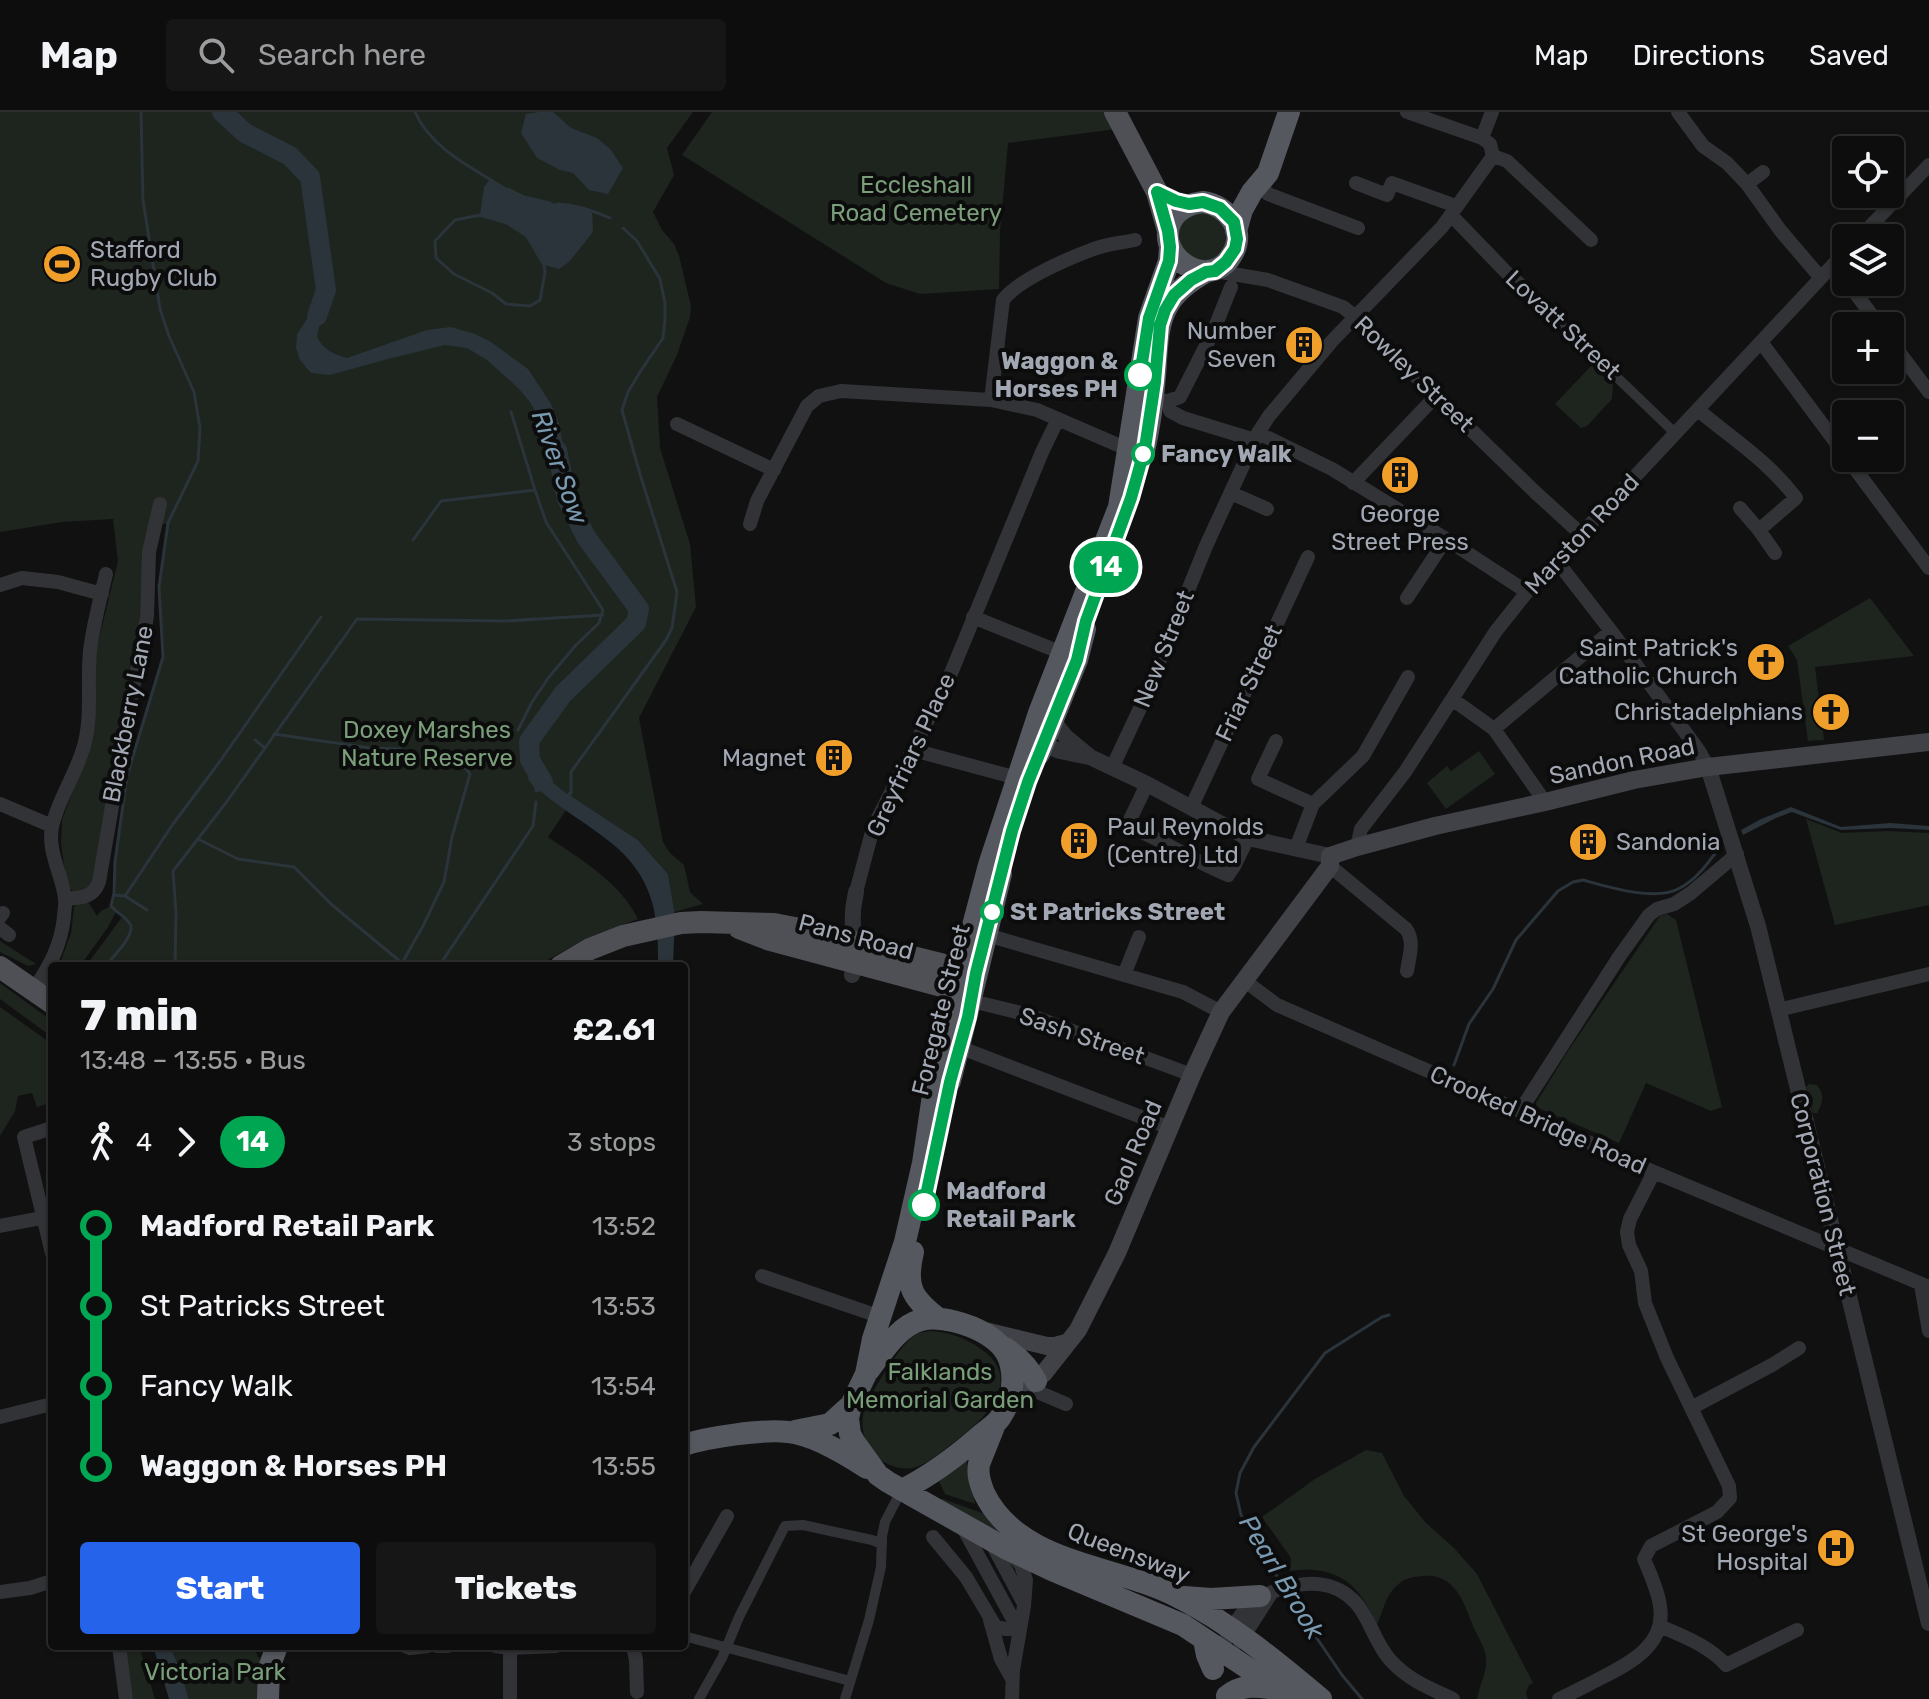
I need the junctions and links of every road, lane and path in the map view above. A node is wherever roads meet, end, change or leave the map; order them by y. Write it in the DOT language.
graph roads {
  1 [pos="1115,112"];
  2 [pos="1289,112"];
  3 [pos="1407,112"];
  4 [pos="1492,112"];
  5 [pos="1678,112"];
  6 [pos="1482,138"];
  7 [pos="1493,156"];
  8 [pos="1929,165"];
  9 [pos="1763,172"];
  10 [pos="1356,183"];
  11 [pos="1747,184"];
  12 [pos="1255,188"];
  13 [pos="1157,192"];
  14 [pos="1200,204"];
  15 [pos="1454,210"];
  16 [pos="1872,224"];
  17 [pos="1358,228"];
  18 [pos="1236,231"];
  19 [pos="1169,239"];
  20 [pos="1135,240"];
  21 [pos="1591,240"];
  22 [pos="1832,266"];
  23 [pos="1210,271"];
  24 [pos="1820,277"];
  25 [pos="1231,287"];
  26 [pos="1525,289"];
  27 [pos="1354,316"];
  28 [pos="1761,342"];
  29 [pos="1904,359"];
  30 [pos="1155,382"];
  31 [pos="1929,392"];
  32 [pos="1437,395"];
  33 [pos="991,400"];
  34 [pos="1168,401"];
  35 [pos="1698,410"];
  36 [pos="1058,419"];
  37 [pos="677,424"];
  38 [pos="1676,434"];
  39 [pos="1256,436"];
  40 [pos="1832,437"];
  41 [pos="1130,446"];
  42 [pos="774,470"];
  43 [pos="1858,472"];
  44 [pos="1353,483"];
  45 [pos="1809,490"];
  46 [pos="1231,493"];
  47 [pos="1796,498"];
  48 [pos="160,504"];
  49 [pos="1740,508"];
  50 [pos="1267,509"];
  51 [pos="750,524"];
  52 [pos="1759,530"];
  53 [pos="1581,534"];
  54 [pos="1446,539"];
  55 [pos="1775,553"];
  56 [pos="1308,557"];
  57 [pos="1556,560"];
  58 [pos="1929,568"];
  59 [pos="106,574"];
  60 [pos="0,585"];
  61 [pos="1527,592"];
  62 [pos="102,594"];
  63 [pos="1407,598"];
  64 [pos="973,617"];
  65 [pos="1611,631"];
  66 [pos="1062,653"];
  67 [pos="1408,677"];
  68 [pos="1452,699"];
  69 [pos="1055,715"];
  70 [pos="1494,729"];
  71 [pos="1036,741"];
  72 [pos="1276,741"];
  73 [pos="1929,742"];
  74 [pos="913,750"];
  75 [pos="1090,757"];
  76 [pos="1708,767"];
  77 [pos="1112,768"];
  78 [pos="1017,778"];
  79 [pos="1147,784"];
  80 [pos="1545,802"];
  81 [pos="0,804"];
  82 [pos="1313,804"];
  83 [pos="1191,808"];
  84 [pos="52,826"];
  85 [pos="1248,838"];
  86 [pos="1357,847"];
  87 [pos="1296,848"];
  88 [pos="1737,854"];
  89 [pos="1330,861"];
  90 [pos="856,892"];
  91 [pos="65,899"];
  92 [pos="987,935"];
  93 [pos="1139,937"];
  94 [pos="855,961"];
  95 [pos="51,962"];
  96 [pos="568,962"];
  97 [pos="0,967"];
  98 [pos="1407,971"];
  99 [pos="48,972"];
  100 [pos="1929,974"];
  101 [pos="1124,975"];
  102 [pos="1245,981"];
  103 [pos="966,982"];
  104 [pos="43,996"];
  105 [pos="1778,1010"];
  106 [pos="1221,1012"];
  107 [pos="959,1047"];
  108 [pos="1192,1075"];
  109 [pos="1520,1111"];
  110 [pos="1170,1128"];
  111 [pos="48,1129"];
  112 [pos="1654,1172"];
  113 [pos="47,1217"];
  114 [pos="0,1226"];
  115 [pos="1837,1248"];
  116 [pos="762,1276"];
  117 [pos="1925,1286"];
  118 [pos="881,1317"];
  119 [pos="939,1319"];
  120 [pos="978,1330"];
  121 [pos="1929,1331"];
  122 [pos="1066,1343"];
  123 [pos="1001,1345"];
  124 [pos="1799,1348"];
  125 [pos="1764,1350"];
  126 [pos="1772,1365"];
  127 [pos="866,1374"];
  128 [pos="1036,1381"];
  129 [pos="1066,1404"];
  130 [pos="48,1405"];
  131 [pos="851,1405"];
  132 [pos="1691,1408"];
  133 [pos="1001,1414"];
  134 [pos="0,1417"];
  135 [pos="789,1432"];
  136 [pos="688,1444"];
  137 [pos="878,1475"];
  138 [pos="902,1490"];
  139 [pos="727,1516"];
  140 [pos="959,1522"];
  141 [pos="933,1537"];
  142 [pos="997,1543"];
  143 [pos="882,1544"];
  144 [pos="48,1582"];
  145 [pos="688,1585"];
  146 [pos="0,1592"];
  147 [pos="1266,1594"];
  148 [pos="1179,1597"];
  149 [pos="989,1617"];
  150 [pos="1020,1621"];
  151 [pos="1929,1623"];
  152 [pos="1660,1626"];
  153 [pos="1797,1630"];
  154 [pos="688,1637"];
  155 [pos="1224,1647"];
  156 [pos="726,1648"];
  157 [pos="120,1650"];
  158 [pos="276,1650"];
  159 [pos="502,1650"];
  160 [pos="633,1650"];
  161 [pos="1013,1679"];
  162 [pos="850,1681"];
  163 [pos="1286,1694"];
  164 [pos="637,1696"];
  165 [pos="1227,1696"];
  166 [pos="126,1699"];
  167 [pos="268,1699"];
  168 [pos="510,1699"];
  169 [pos="699,1699"];
  170 [pos="845,1699"];
  171 [pos="1012,1699"];
  172 [pos="1321,1699"];
  173 [pos="1453,1699"];
  174 [pos="1559,1699"];
  1 -- 13 [label="main road"];
  2 -- 12 [label="highway"];
  3 -- 6 [label="street"];
  4 -- 6 [label="street"];
  5 -- 11 [label="street"];
  6 -- 7 [label="street"];
  7 -- 15 [label="street, New Street"];
  7 -- 21 [label="street"];
  8 -- 16 [label="street"];
  9 -- 11 [label="street"];
  10 -- 15 [label="street"];
  11 -- 24 [label="street"];
  12 -- 14 [label="highway"];
  12 -- 17 [label="street"];
  12 -- 18 [label="highway"];
  13 -- 14 [label="main road"];
  13 -- 19 [label="main road"];
  14 -- 18 [label="highway"];
  14 -- 19 [label="highway"];
  15 -- 26 [label="street, Lovatt Street"];
  15 -- 27 [label="street, New Street"];
  18 -- 23 [label="highway"];
  19 -- 23 [label="highway"];
  19 -- 41 [label="highway"];
  20 -- 33 [label="street"];
  22 -- 24 [label="street, Marston Road"];
  23 -- 27 [label="street, Rowley Street"];
  23 -- 30 [label="highway"];
  24 -- 28 [label="street, Marston Road"];
  25 -- 34 [label="street"];
  26 -- 38 [label="street, Lovatt Street"];
  27 -- 32 [label="street, Rowley Street"];
  27 -- 39 [label="street, New Street"];
  28 -- 35 [label="street, Marston Road"];
  28 -- 40 [label="street"];
  29 -- 31 [label="street"];
  30 -- 34 [label="street"];
  30 -- 41 [label="highway"];
  30 -- 69 [label="highway, Foregate Street"];
  32 -- 44 [label="street"];
  32 -- 53 [label="street, Rowley Street"];
  33 -- 36 [label="street"];
  33 -- 42 [label="street"];
  34 -- 39 [label="street"];
  35 -- 38 [label="street, Marston Road"];
  35 -- 47 [label="street"];
  36 -- 41 [label="street"];
  36 -- 64 [label="street, Greyfriars Place"];
  37 -- 42 [label="street"];
  38 -- 53 [label="street, Marston Road"];
  39 -- 44 [label="street"];
  39 -- 46 [label="street, New Street"];
  41 -- 66 [label="highway"];
  42 -- 51 [label="street"];
  43 -- 58 [label="street"];
  44 -- 54 [label="street"];
  45 -- 47 [label="street"];
  46 -- 50 [label="street"];
  46 -- 77 [label="street, New Street"];
  47 -- 52 [label="street"];
  48 -- 91 [label="street, Blackberry Lane"];
  49 -- 52 [label="street"];
  52 -- 55 [label="street"];
  53 -- 57 [label="street, Marston Road"];
  54 -- 61 [label="street"];
  54 -- 63 [label="street"];
  56 -- 83 [label="street, Friar Street"];
  57 -- 61 [label="street, Marston Road"];
  57 -- 65 [label="street"];
  59 -- 62 [label="street"];
  60 -- 62 [label="street"];
  61 -- 68 [label="street, Marston Road"];
  62 -- 84 [label="street"];
  64 -- 66 [label="street"];
  64 -- 74 [label="street, Greyfriars Place"];
  65 -- 70 [label="street"];
  65 -- 76 [label="street"];
  66 -- 71 [label="highway"];
  67 -- 82 [label="street"];
  68 -- 70 [label="street"];
  68 -- 86 [label="street, Marston Road"];
  69 -- 71 [label="highway, Foregate Street"];
  69 -- 75 [label="street"];
  70 -- 80 [label="street"];
  71 -- 75 [label="street"];
  71 -- 78 [label="highway, Foregate Street"];
  71 -- 92 [label="highway, Foregate Street"];
  72 -- 82 [label="street"];
  73 -- 76 [label="main road, Sandon Road"];
  74 -- 78 [label="street"];
  74 -- 90 [label="street, Greyfriars Place"];
  75 -- 77 [label="street"];
  76 -- 80 [label="main road, Sandon Road"];
  76 -- 88 [label="street, Corporation Street"];
  77 -- 79 [label="street"];
  78 -- 103 [label="highway, Foregate Street"];
  79 -- 83 [label="street"];
  79 -- 85 [label="street"];
  80 -- 86 [label="main road, Sandon Road"];
  81 -- 84 [label="street"];
  82 -- 87 [label="street"];
  83 -- 85 [label="street"];
  84 -- 91 [label="street"];
  85 -- 87 [label="street"];
  86 -- 89 [label="main road, Sandon Road"];
  87 -- 89 [label="street"];
  88 -- 105 [label="street, Corporation Street"];
  88 -- 109 [label="street"];
  89 -- 98 [label="street"];
  89 -- 102 [label="main road, Gaol Road"];
  90 -- 94 [label="street, Greyfriars Place"];
  91 -- 95 [label="street"];
  92 -- 101 [label="street"];
  92 -- 103 [label="highway, Foregate Street"];
  93 -- 101 [label="street"];
  94 -- 96 [label="main road, Pans Road"];
  94 -- 103 [label="main road, Pans Road"];
  97 -- 104 [label="main road"];
  99 -- 104 [label="street"];
  100 -- 105 [label="street"];
  101 -- 106 [label="street"];
  102 -- 106 [label="main road, Gaol Road"];
  102 -- 109 [label="street, Crooked Bridge Road"];
  103 -- 107 [label="highway, Foregate Street"];
  103 -- 108 [label="street, Sash Street"];
  103 -- 118 [label="highway, Foregate Street"];
  105 -- 115 [label="street, Corporation Street"];
  106 -- 108 [label="main road, Gaol Road"];
  107 -- 110 [label="street"];
  107 -- 119 [label="highway, Foregate Street"];
  108 -- 110 [label="main road, Gaol Road"];
  109 -- 112 [label="street, Crooked Bridge Road"];
  110 -- 122 [label="main road, Gaol Road"];
  111 -- 113 [label="street"];
  112 -- 115 [label="street, Crooked Bridge Road"];
  112 -- 132 [label="street"];
  113 -- 114 [label="street"];
  115 -- 117 [label="street, Crooked Bridge Road"];
  115 -- 151 [label="street, Corporation Street"];
  116 -- 118 [label="street"];
  117 -- 121 [label="street"];
  118 -- 127 [label="highway, Foregate Street"];
  119 -- 120 [label="highway"];
  119 -- 127 [label="highway"];
  120 -- 122 [label="main road"];
  120 -- 123 [label="highway"];
  122 -- 128 [label="main road, Gaol Road"];
  123 -- 128 [label="highway"];
  123 -- 133 [label="highway"];
  124 -- 126 [label="street"];
  125 -- 126 [label="street"];
  126 -- 132 [label="street"];
  127 -- 131 [label="highway"];
  128 -- 129 [label="street"];
  128 -- 133 [label="main road, Gaol Road"];
  130 -- 134 [label="street"];
  131 -- 135 [label="highway"];
  131 -- 137 [label="highway"];
  132 -- 152 [label="street"];
  133 -- 138 [label="highway"];
  133 -- 148 [label="highway, Queensway"];
  135 -- 136 [label="highway"];
  135 -- 137 [label="highway"];
  137 -- 138 [label="highway"];
  138 -- 140 [label="highway, Queensway"];
  138 -- 143 [label="street"];
  139 -- 145 [label="street"];
  140 -- 142 [label="highway, Queensway"];
  140 -- 150 [label="street"];
  141 -- 149 [label="street"];
  142 -- 150 [label="street"];
  142 -- 155 [label="highway, Queensway"];
  143 -- 156 [label="street"];
  143 -- 162 [label="street"];
  144 -- 146 [label="street"];
  147 -- 148 [label="highway"];
  147 -- 155 [label="street"];
  147 -- 173 [label="street"];
  148 -- 155 [label="highway, Queensway"];
  149 -- 150 [label="street"];
  149 -- 161 [label="street"];
  150 -- 161 [label="street"];
  152 -- 153 [label="street"];
  152 -- 174 [label="street"];
  154 -- 156 [label="street"];
  155 -- 163 [label="highway, Queensway"];
  155 -- 172 [label="highway, Queensway"];
  156 -- 162 [label="street"];
  156 -- 169 [label="street"];
  157 -- 166 [label="street"];
  158 -- 167 [label="highway"];
  159 -- 168 [label="street"];
  160 -- 164 [label="street"];
  161 -- 171 [label="street"];
  162 -- 170 [label="street"];
  163 -- 165 [label="highway"];
}
